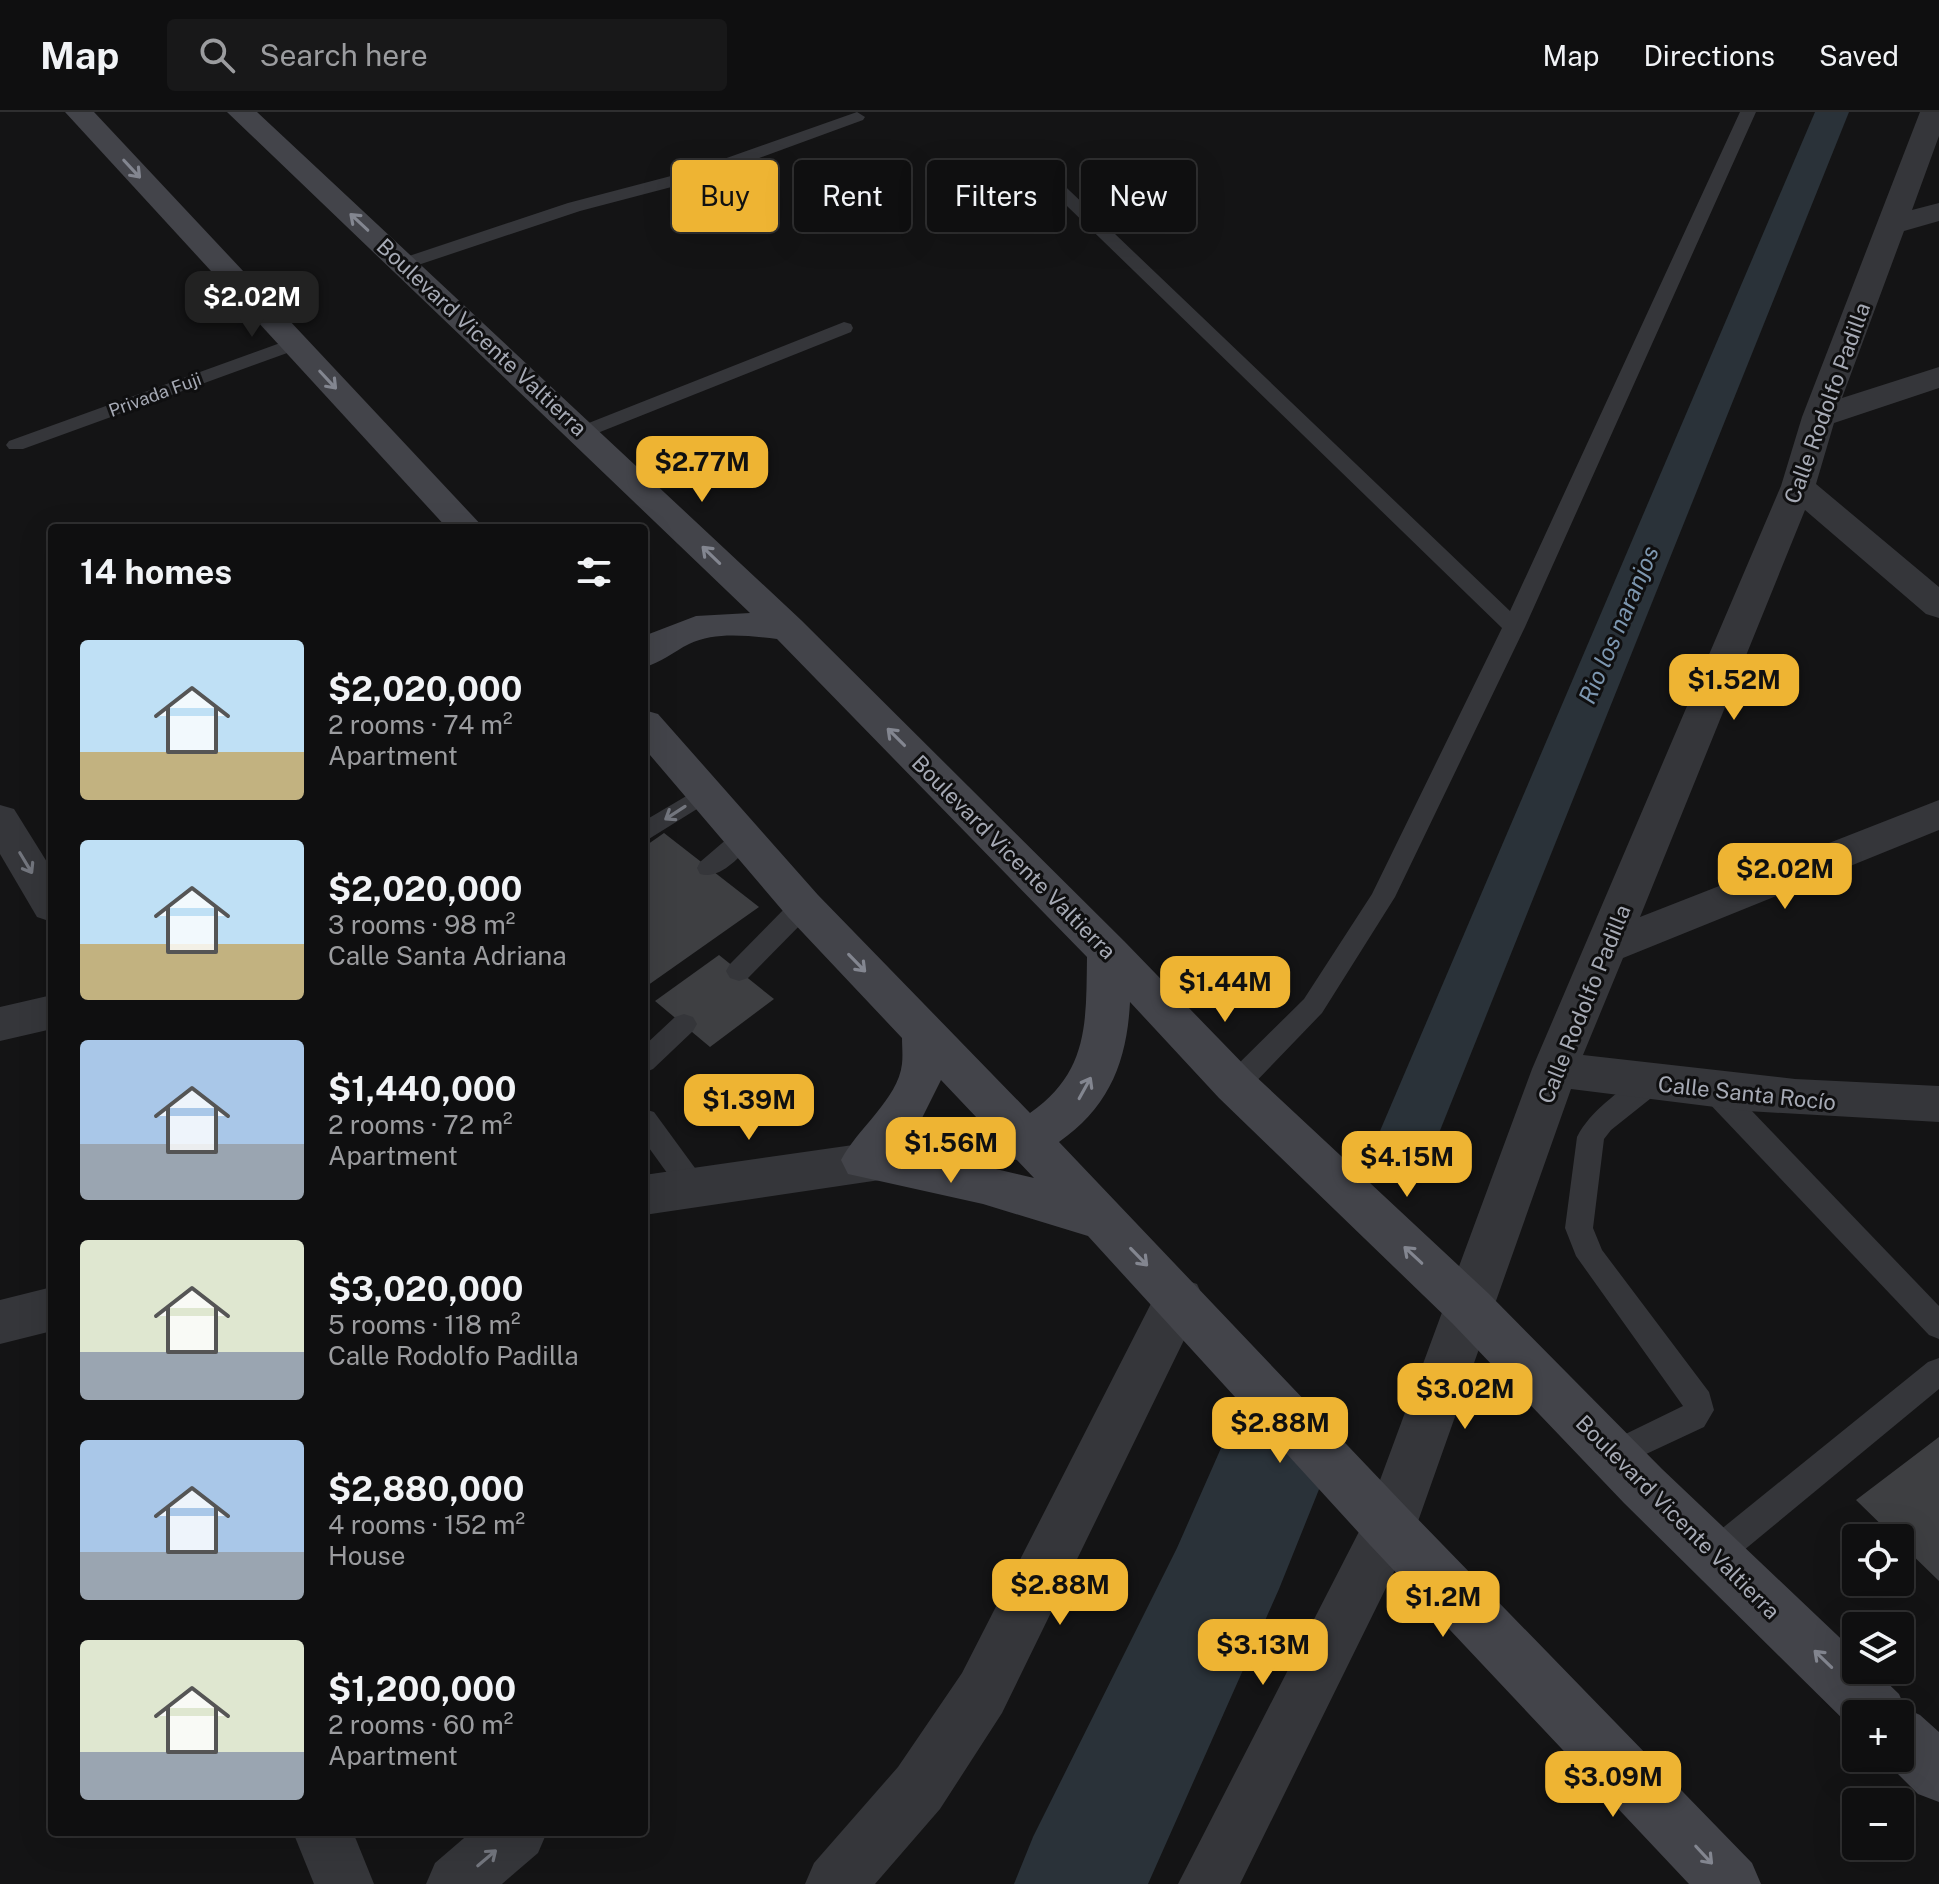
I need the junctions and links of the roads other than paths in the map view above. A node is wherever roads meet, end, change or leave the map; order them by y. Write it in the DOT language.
graph roads {
  1 [pos="79,112"];
  2 [pos="241,112"];
  3 [pos="1748,112"];
  4 [pos="1934,112"];
  5 [pos="857,117"];
  6 [pos="1065,196"];
  7 [pos="1939,212"];
  8 [pos="1892,225"];
  9 [pos="403,264"];
  10 [pos="844,328"];
  11 [pos="294,344"];
  12 [pos="1939,377"];
  13 [pos="1819,417"];
  14 [pos="583,432"];
  15 [pos="16,445"];
  16 [pos="1798,486"];
  17 [pos="462,524"];
  18 [pos="1939,606"];
  19 [pos="1514,627"];
  20 [pos="788,628"];
  21 [pos="648,652"];
  22 [pos="648,728"];
  23 [pos="705,793"];
  24 [pos="1939,814"];
  25 [pos="0,819"];
  26 [pos="648,830"];
  27 [pos="744,838"];
  28 [pos="709,868"];
  29 [pos="48,899"];
  30 [pos="803,906"];
  31 [pos="1607,947"];
  32 [pos="1109,952"];
  33 [pos="739,971"];
  34 [pos="48,1013"];
  35 [pos="0,1024"];
  36 [pos="684,1024"];
  37 [pos="924,1032"];
  38 [pos="648,1058"];
  39 [pos="1555,1069"];
  40 [pos="1650,1083"];
  41 [pos="1235,1085"];
  42 [pos="1715,1091"];
  43 [pos="1939,1104"];
  44 [pos="648,1125"];
  45 [pos="1028,1139"];
  46 [pos="865,1160"];
  47 [pos="693,1187"];
  48 [pos="648,1194"];
  49 [pos="1104,1221"];
  50 [pos="1179,1299"];
  51 [pos="1470,1308"];
  52 [pos="48,1310"];
  53 [pos="0,1322"];
  54 [pos="1939,1326"];
  55 [pos="1939,1371"];
  56 [pos="1614,1455"];
  57 [pos="1389,1527"];
  58 [pos="1715,1554"];
  59 [pos="1865,1700"];
  60 [pos="325,1836"];
  61 [pos="512,1836"];
  62 [pos="344,1884"];
  63 [pos="456,1884"];
  64 [pos="835,1884"];
  65 [pos="1208,1884"];
  66 [pos="1731,1884"];
  1 -- 11 [label="main road, one-way"];
  9 -- 2 [label="main road, Boulevard Vicente Valtierra, one-way"];
  3 -- 19 [label="lane"];
  4 -- 8 [label="street, Calle Rodolfo Padilla"];
  5 -- 9 [label="lane"];
  6 -- 19 [label="lane"];
  7 -- 8 [label="street"];
  8 -- 13 [label="street, Calle Rodolfo Padilla"];
  9 -- 14 [label="main road, Boulevard Vicente Valtierra"];
  10 -- 14 [label="lane"];
  11 -- 15 [label="lane, Privada Fuji"];
  11 -- 17 [label="main road, one-way"];
  12 -- 13 [label="street"];
  13 -- 16 [label="street, Calle Rodolfo Padilla"];
  20 -- 14 [label="main road, Boulevard Vicente Valtierra, one-way"];
  16 -- 18 [label="street"];
  16 -- 31 [label="street, Calle Rodolfo Padilla"];
  19 -- 41 [label="lane"];
  20 -- 21 [label="main road"];
  32 -- 20 [label="main road, Boulevard Vicente Valtierra, one-way"];
  22 -- 23 [label="main road"];
  23 -- 26 [label="lane, one-way"];
  23 -- 27 [label="main road"];
  24 -- 31 [label="street"];
  25 -- 29 [label="street, one-way"];
  27 -- 28 [label="lane"];
  27 -- 30 [label="main road"];
  30 -- 33 [label="lane"];
  30 -- 37 [label="main road, one-way"];
  31 -- 39 [label="street, Calle Rodolfo Padilla"];
  32 -- 41 [label="main road, Boulevard Vicente Valtierra"];
  45 -- 32 [label="main road, one-way"];
  34 -- 35 [label="street"];
  36 -- 38 [label="lane"];
  37 -- 45 [label="main road"];
  37 -- 46 [label="main road"];
  39 -- 40 [label="street, Calle Santa Rocío"];
  39 -- 51 [label="street, Calle Rodolfo Padilla"];
  40 -- 42 [label="street, Calle Santa Rocío"];
  40 -- 56 [label="lane"];
  51 -- 41 [label="main road, Boulevard Vicente Valtierra, one-way"];
  42 -- 43 [label="street, Calle Santa Rocío"];
  42 -- 54 [label="lane"];
  44 -- 47 [label="lane"];
  45 -- 46 [label="street"];
  45 -- 49 [label="main road"];
  46 -- 47 [label="street"];
  46 -- 49 [label="main road"];
  47 -- 48 [label="street"];
  49 -- 50 [label="main road, one-way"];
  50 -- 57 [label="main road"];
  50 -- 64 [label="street"];
  51 -- 56 [label="main road, Boulevard Vicente Valtierra"];
  51 -- 57 [label="street, Calle Rodolfo Padilla"];
  52 -- 53 [label="street"];
  55 -- 58 [label="lane"];
  56 -- 58 [label="main road, Boulevard Vicente Valtierra"];
  57 -- 65 [label="street, Calle Rodolfo Padilla"];
  57 -- 66 [label="main road, one-way"];
  59 -- 58 [label="main road, Boulevard Vicente Valtierra, one-way"];
  60 -- 62 [label="street"];
  63 -- 61 [label="street, one-way"];
}
